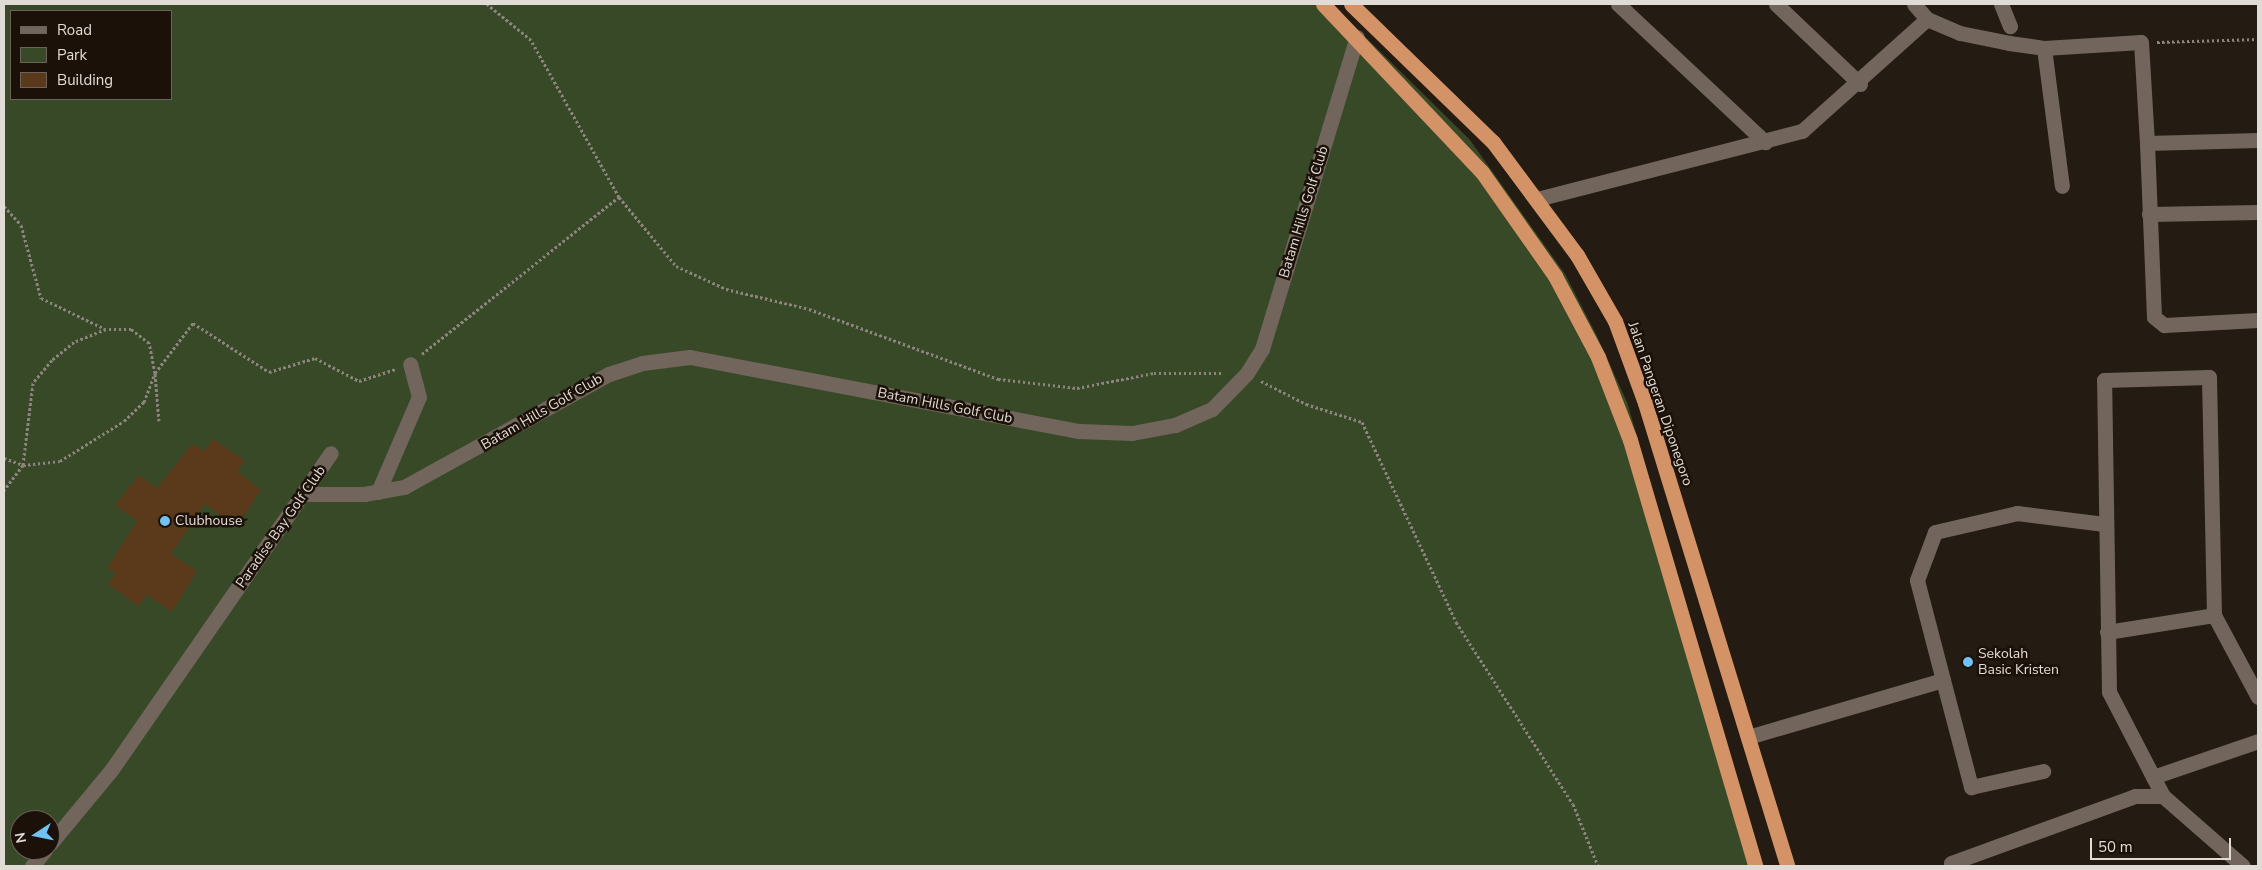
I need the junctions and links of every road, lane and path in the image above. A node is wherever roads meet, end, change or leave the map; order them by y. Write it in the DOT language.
graph roads {
  1 [pos="487,4"];
  2 [pos="1323,4"];
  3 [pos="1351,4"];
  4 [pos="1618,4"];
  5 [pos="1776,4"];
  6 [pos="1914,4"];
  7 [pos="2001,4"];
  8 [pos="1927,18"];
  9 [pos="2010,26"];
  10 [pos="1357,37"];
  11 [pos="2258,39"];
  12 [pos="2141,42"];
  13 [pos="2044,48"];
  14 [pos="1860,84"];
  15 [pos="2258,140"];
  16 [pos="1766,142"];
  17 [pos="2147,143"];
  18 [pos="2062,186"];
  19 [pos="619,196"];
  20 [pos="1537,199"];
  21 [pos="4,206"];
  22 [pos="2258,212"];
  23 [pos="2149,214"];
  24 [pos="2258,320"];
  25 [pos="106,329"];
  26 [pos="410,364"];
  27 [pos="155,373"];
  28 [pos="1247,373"];
  29 [pos="159,421"];
  30 [pos="331,454"];
  31 [pos="4,458"];
  32 [pos="23,465"];
  33 [pos="4,490"];
  34 [pos="378,492"];
  35 [pos="304,494"];
  36 [pos="2104,524"];
  37 [pos="2214,616"];
  38 [pos="2107,632"];
  39 [pos="1942,680"];
  40 [pos="2258,697"];
  41 [pos="1748,737"];
  42 [pos="2258,741"];
  43 [pos="2043,771"];
  44 [pos="2153,776"];
  45 [pos="2163,796"];
  46 [pos="60,832"];
  47 [pos="1948,865"];
  48 [pos="1598,866"];
  49 [pos="1755,866"];
  50 [pos="1787,866"];
  51 [pos="2243,866"];
  1 -- 19 [label="path"];
  2 -- 10 [label="highway"];
  3 -- 20 [label="highway, Jalan Pangeran Diponegoro"];
  4 -- 16 [label="street"];
  5 -- 14 [label="street"];
  6 -- 8 [label="street"];
  7 -- 9 [label="street"];
  8 -- 13 [label="street"];
  8 -- 14 [label="street"];
  10 -- 28 [label="street, Batam Hills Golf Club"];
  10 -- 49 [label="highway"];
  11 -- 12 [label="path"];
  12 -- 13 [label="street"];
  12 -- 17 [label="street"];
  13 -- 18 [label="street"];
  14 -- 16 [label="street"];
  15 -- 17 [label="street"];
  16 -- 20 [label="street"];
  17 -- 23 [label="street"];
  19 -- 26 [label="path"];
  19 -- 28 [label="path"];
  20 -- 41 [label="highway, Jalan Pangeran Diponegoro"];
  21 -- 25 [label="path"];
  22 -- 23 [label="street"];
  23 -- 24 [label="street"];
  25 -- 27 [label="path"];
  25 -- 32 [label="path"];
  26 -- 27 [label="path"];
  26 -- 34 [label="street"];
  27 -- 29 [label="path"];
  27 -- 32 [label="path"];
  28 -- 34 [label="street, Batam Hills Golf Club"];
  28 -- 48 [label="path"];
  30 -- 35 [label="street, Paradise Bay Golf Club"];
  31 -- 32 [label="path"];
  32 -- 33 [label="path"];
  34 -- 35 [label="street, Batam Hills Golf Club"];
  35 -- 46 [label="street, Paradise Bay Golf Club"];
  36 -- 37 [label="street"];
  36 -- 38 [label="street"];
  36 -- 39 [label="street"];
  37 -- 38 [label="street"];
  37 -- 40 [label="street"];
  38 -- 44 [label="street"];
  39 -- 41 [label="street"];
  39 -- 43 [label="street"];
  41 -- 50 [label="highway, Jalan Pangeran Diponegoro"];
  42 -- 44 [label="street"];
  44 -- 45 [label="street"];
  45 -- 47 [label="street"];
  45 -- 51 [label="street"];
}
